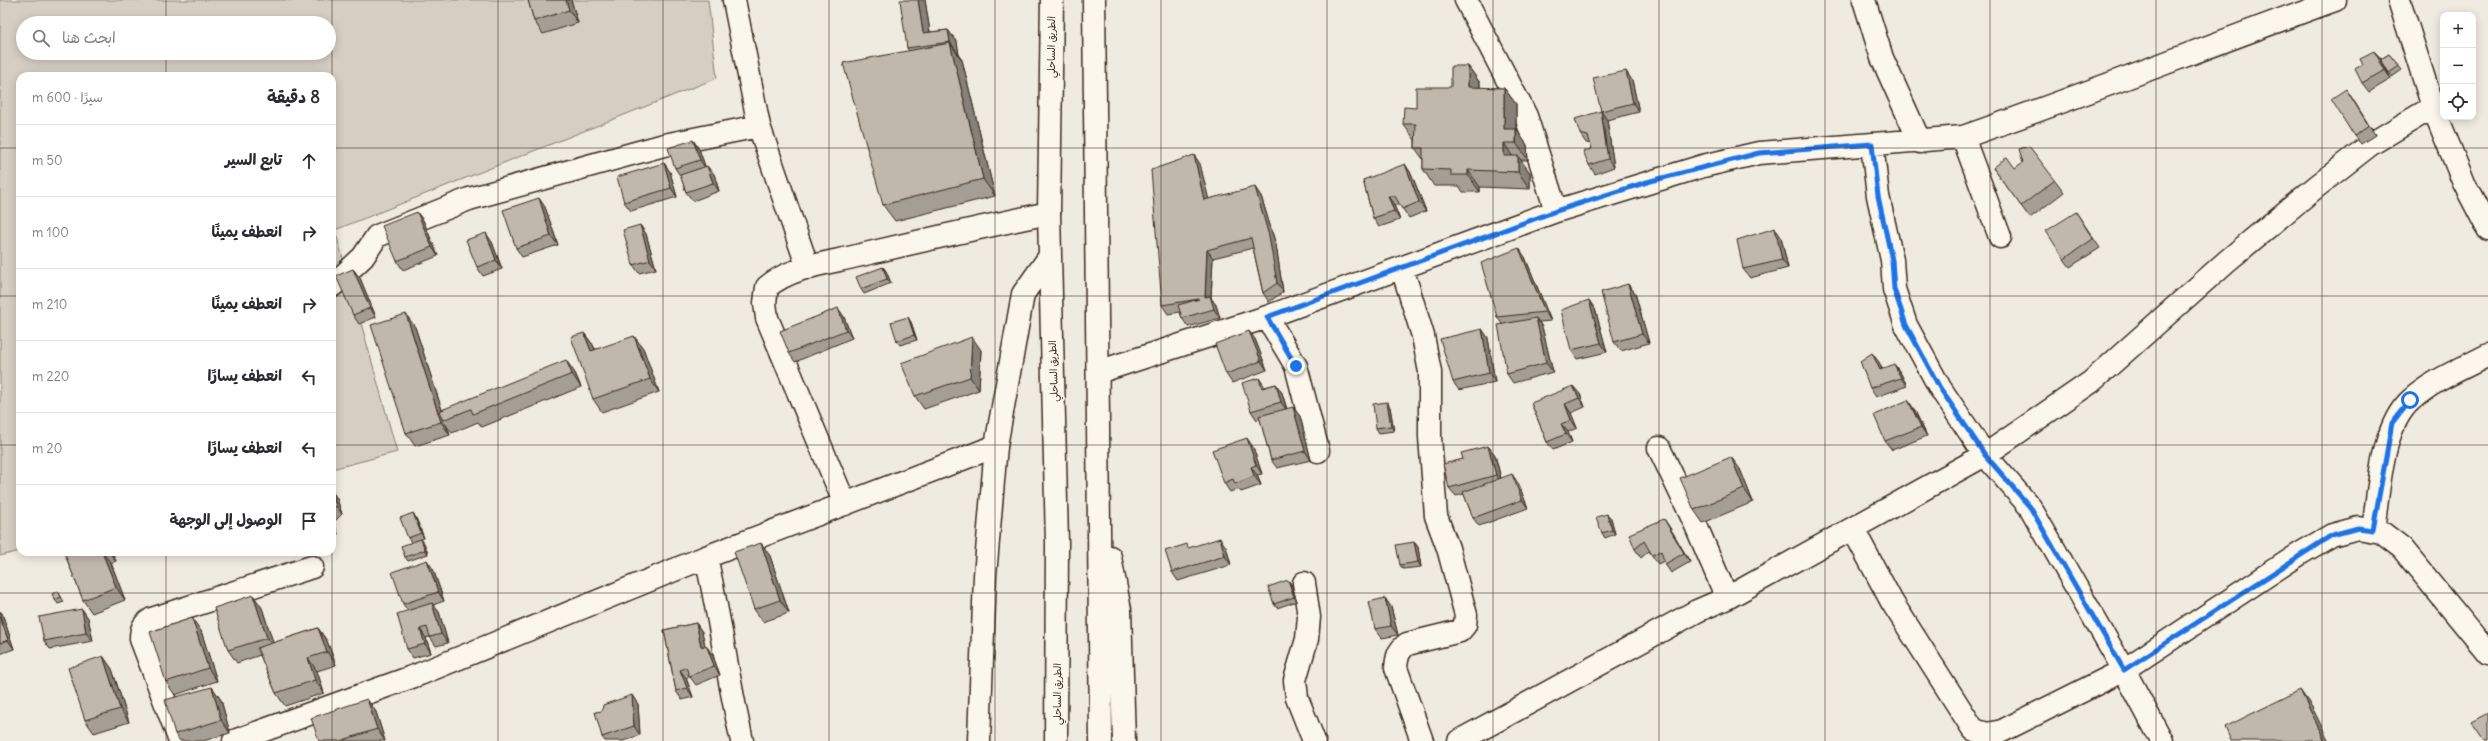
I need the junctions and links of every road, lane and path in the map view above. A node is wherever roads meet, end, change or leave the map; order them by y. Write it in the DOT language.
graph roads {
  1 [pos="734,0"];
  2 [pos="1052,0"];
  3 [pos="1094,0"];
  4 [pos="1466,0"];
  5 [pos="1864,0"];
  6 [pos="2335,0"];
  7 [pos="2399,0"];
  8 [pos="2433,107"];
  9 [pos="759,126"];
  10 [pos="1963,137"];
  11 [pos="1920,142"];
  12 [pos="1872,144"];
  13 [pos="1556,211"];
  14 [pos="1049,213"];
  15 [pos="2488,229"];
  16 [pos="2000,237"];
  17 [pos="1050,256"];
  18 [pos="808,268"];
  19 [pos="1402,268"];
  20 [pos="336,282"];
  21 [pos="1267,317"];
  22 [pos="2488,356"];
  23 [pos="1098,372"];
  24 [pos="996,446"];
  25 [pos="1659,448"];
  26 [pos="1318,451"];
  27 [pos="1985,455"];
  28 [pos="845,504"];
  29 [pos="1100,504"];
  30 [pos="1853,529"];
  31 [pos="2373,530"];
  32 [pos="706,557"];
  33 [pos="312,567"];
  34 [pos="1304,583"];
  35 [pos="1727,598"];
  36 [pos="2488,653"];
  37 [pos="2124,670"];
  38 [pos="180,741"];
  39 [pos="234,741"];
  40 [pos="742,741"];
  41 [pos="979,741"];
  42 [pos="1056,741"];
  43 [pos="1101,741"];
  44 [pos="1124,741"];
  45 [pos="1314,741"];
  46 [pos="1422,741"];
  47 [pos="1459,741"];
  48 [pos="2162,741"];
  1 -- 9 [label="main road"];
  2 -- 14 [label="main road, الطريق الساحلي"];
  3 -- 23 [label="main road"];
  4 -- 13 [label="main road"];
  5 -- 11 [label="main road"];
  6 -- 10 [label="main road"];
  7 -- 8 [label="main road"];
  8 -- 15 [label="main road"];
  8 -- 27 [label="main road"];
  9 -- 18 [label="main road"];
  9 -- 20 [label="main road"];
  10 -- 11 [label="main road"];
  10 -- 16 [label="main road"];
  11 -- 12 [label="main road"];
  12 -- 13 [label="main road"];
  12 -- 27 [label="main road"];
  13 -- 19 [label="main road"];
  14 -- 17 [label="main road, الطريق الساحلي"];
  14 -- 18 [label="main road"];
  17 -- 24 [label="main road"];
  17 -- 42 [label="main road, الطريق الساحلي"];
  18 -- 28 [label="main road"];
  19 -- 21 [label="main road"];
  19 -- 46 [label="main road"];
  21 -- 23 [label="main road"];
  21 -- 26 [label="main road"];
  22 -- 31 [label="main road"];
  23 -- 29 [label="main road"];
  24 -- 28 [label="main road"];
  24 -- 41 [label="main road"];
  25 -- 35 [label="main road"];
  27 -- 30 [label="main road"];
  27 -- 37 [label="main road"];
  28 -- 32 [label="main road"];
  29 -- 43 [label="main road"];
  29 -- 44 [label="main road"];
  30 -- 35 [label="main road"];
  30 -- 37 [label="main road"];
  31 -- 36 [label="main road"];
  31 -- 37 [label="main road"];
  32 -- 39 [label="main road"];
  32 -- 40 [label="main road"];
  33 -- 38 [label="main road"];
  34 -- 45 [label="main road"];
  35 -- 47 [label="main road"];
  37 -- 48 [label="main road"];
}
